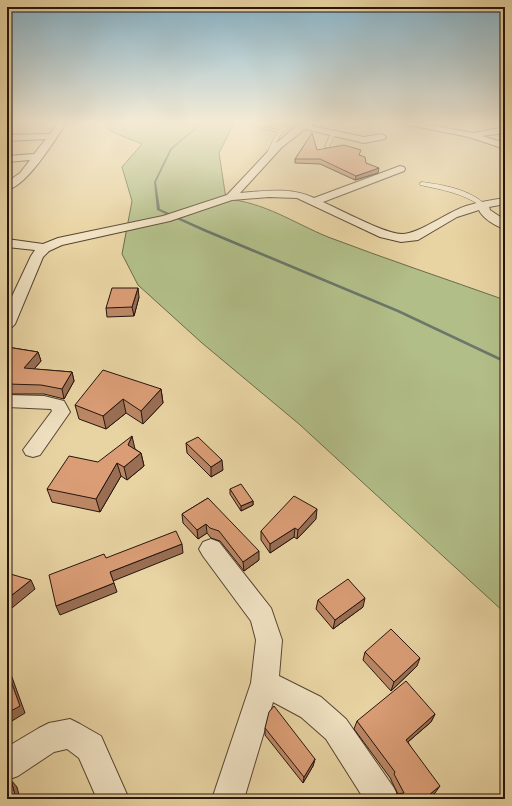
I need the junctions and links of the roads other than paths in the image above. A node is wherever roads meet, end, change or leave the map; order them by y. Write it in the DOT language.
graph roads {
  1 [pos="35,161"];
  2 [pos="264,161"];
  3 [pos="400,169"];
  4 [pos="422,184"];
  5 [pos="9,185"];
  6 [pos="231,197"];
  7 [pos="314,201"];
  8 [pos="505,201"];
  9 [pos="483,205"];
  10 [pos="505,225"];
  11 [pos="7,242"];
  12 [pos="45,248"];
  13 [pos="7,324"];
  14 [pos="7,400"];
  15 [pos="33,450"];
  16 [pos="211,550"];
  17 [pos="265,683"];
  18 [pos="7,765"];
  19 [pos="113,799"];
  20 [pos="228,799"];
  21 [pos="383,799"];
  1 -- 5 [label="street"];
  2 -- 6 [label="street"];
  3 -- 7 [label="street"];
  4 -- 9 [label="lane"];
  6 -- 7 [label="street"];
  6 -- 12 [label="street"];
  7 -- 9 [label="street"];
  8 -- 9 [label="street"];
  9 -- 10 [label="street"];
  11 -- 12 [label="street"];
  12 -- 13 [label="street"];
  14 -- 15 [label="street"];
  16 -- 17 [label="street"];
  17 -- 20 [label="street"];
  17 -- 21 [label="street"];
  18 -- 19 [label="street"];
}
